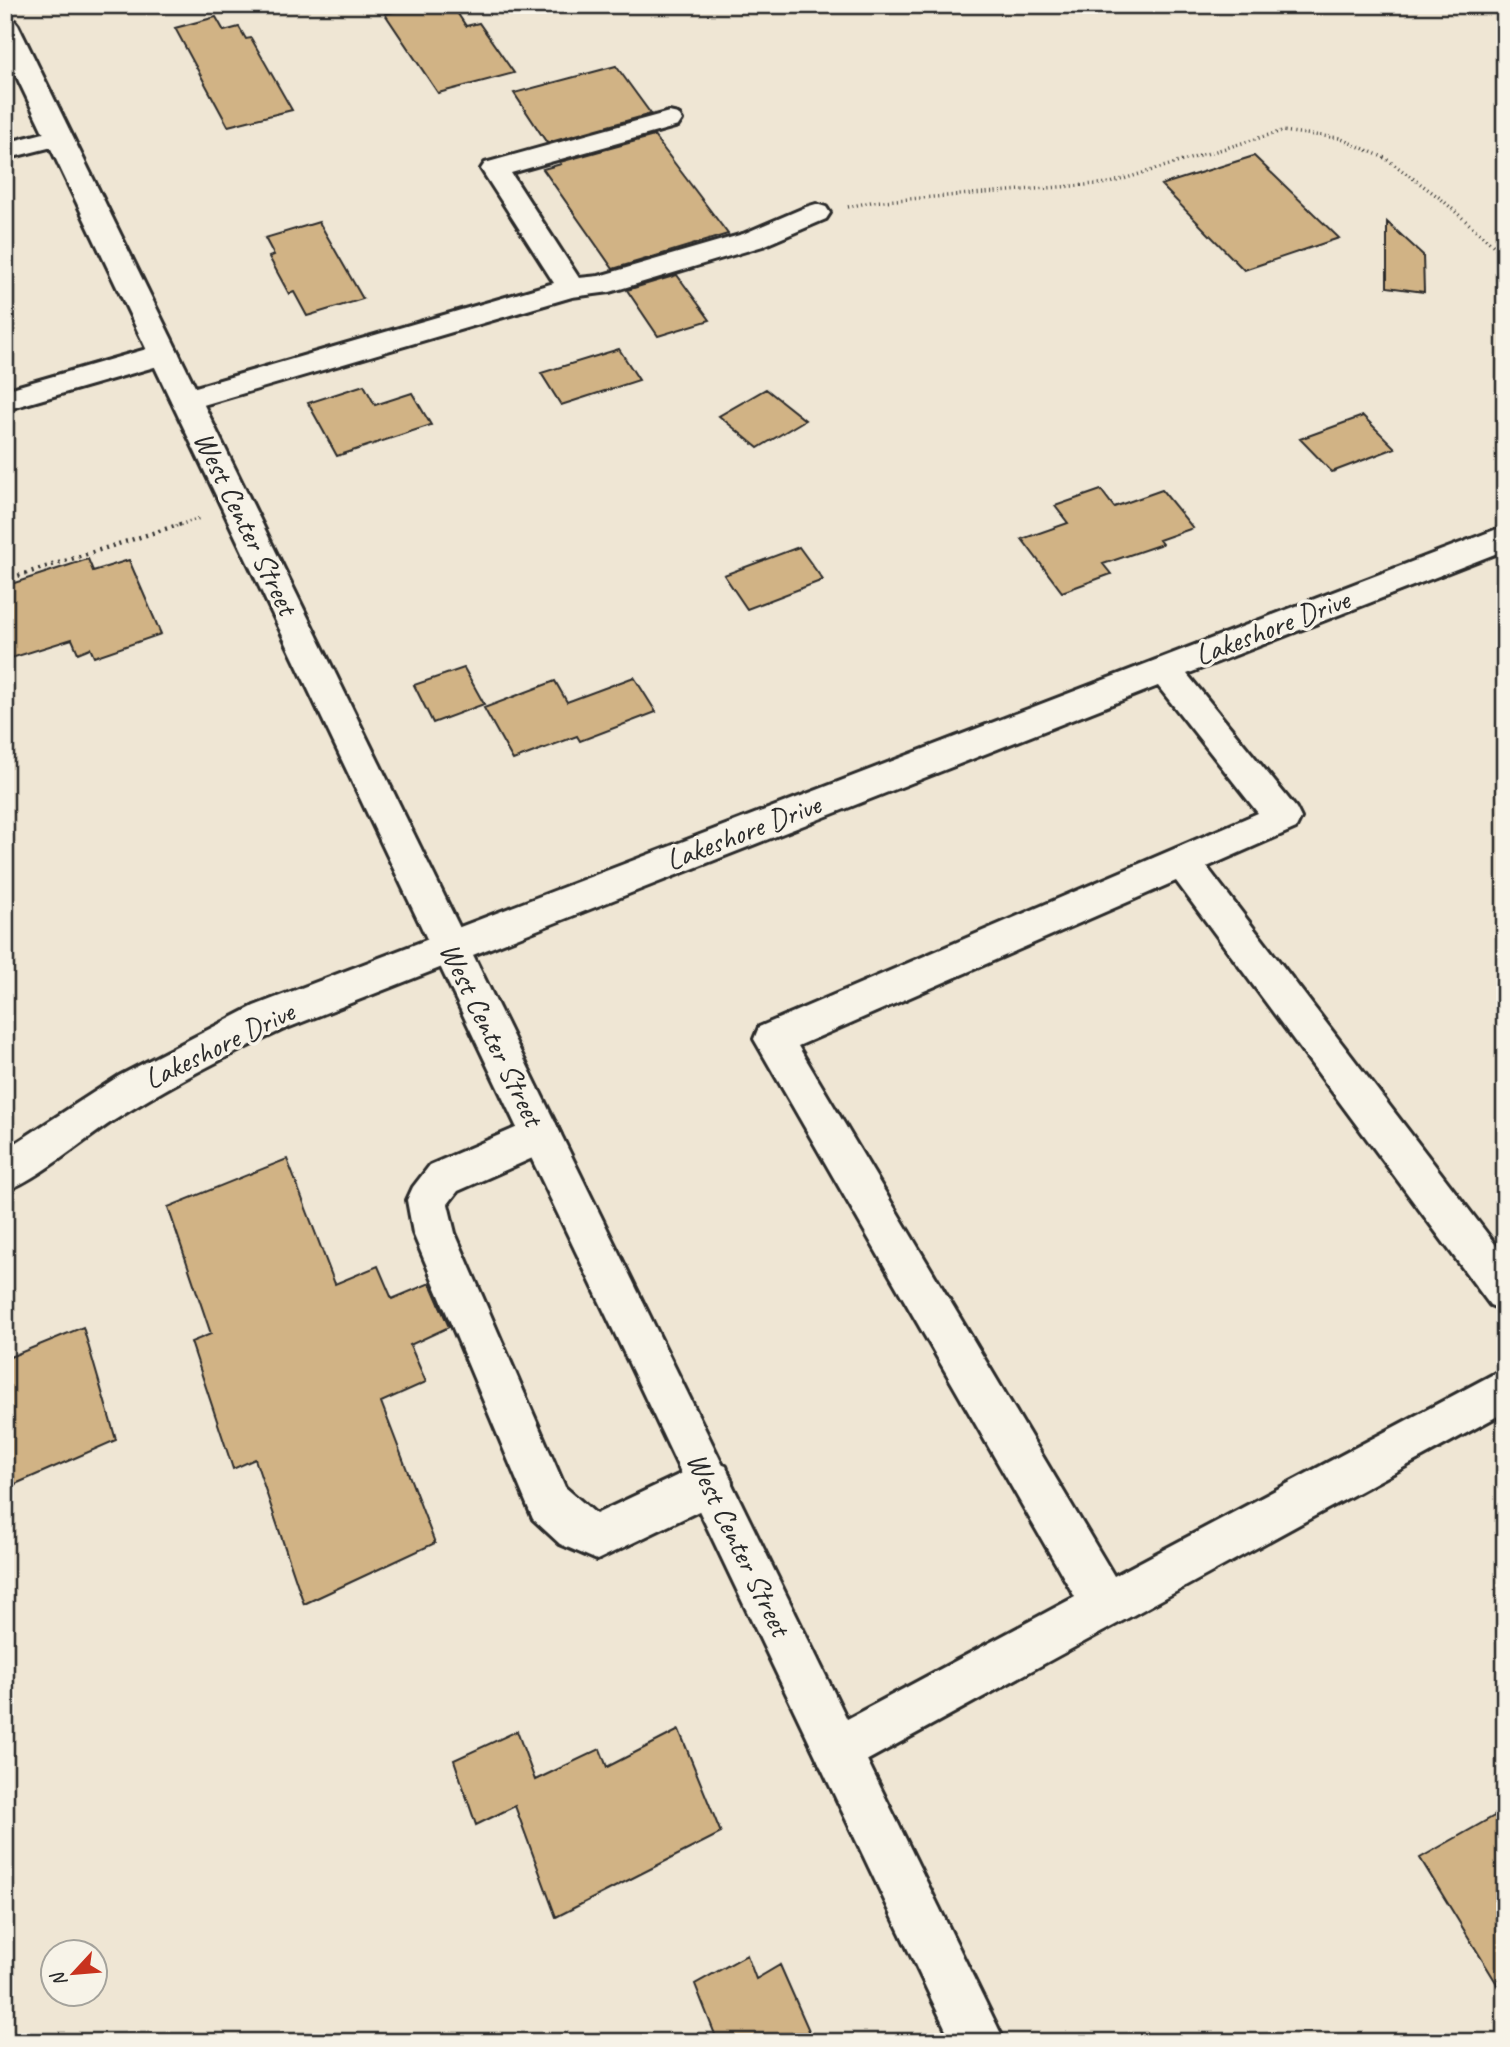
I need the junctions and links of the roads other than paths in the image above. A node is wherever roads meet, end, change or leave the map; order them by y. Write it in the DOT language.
graph roads {
  1 [pos="5,25"];
  2 [pos="669,120"];
  3 [pos="59,137"];
  4 [pos="5,151"];
  5 [pos="816,214"];
  6 [pos="571,288"];
  7 [pos="164,354"];
  8 [pos="5,400"];
  9 [pos="186,400"];
  10 [pos="1505,537"];
  11 [pos="1164,669"];
  12 [pos="1181,860"];
  13 [pos="449,947"];
  14 [pos="541,1135"];
  15 [pos="5,1173"];
  16 [pos="1505,1291"];
  17 [pos="1505,1390"];
  18 [pos="710,1482"];
  19 [pos="1105,1605"];
  20 [pos="838,1750"];
  21 [pos="979,2042"];
  1 -- 3 [label="main road, West Center Street"];
  2 -- 6 [label="main road"];
  3 -- 4 [label="main road"];
  3 -- 7 [label="main road, West Center Street"];
  5 -- 6 [label="main road"];
  6 -- 9 [label="main road"];
  7 -- 8 [label="main road"];
  7 -- 9 [label="main road, West Center Street"];
  9 -- 13 [label="main road, West Center Street"];
  10 -- 11 [label="main road, Lakeshore Drive"];
  11 -- 12 [label="main road"];
  11 -- 13 [label="main road, Lakeshore Drive"];
  12 -- 16 [label="main road"];
  12 -- 19 [label="main road"];
  13 -- 14 [label="main road, West Center Street"];
  13 -- 15 [label="main road, Lakeshore Drive"];
  14 -- 18 [label="main road, West Center Street"];
  14 -- 18 [label="main road"];
  17 -- 19 [label="main road"];
  18 -- 20 [label="main road, West Center Street"];
  19 -- 20 [label="main road"];
  20 -- 21 [label="main road, West Center Street"];
}
